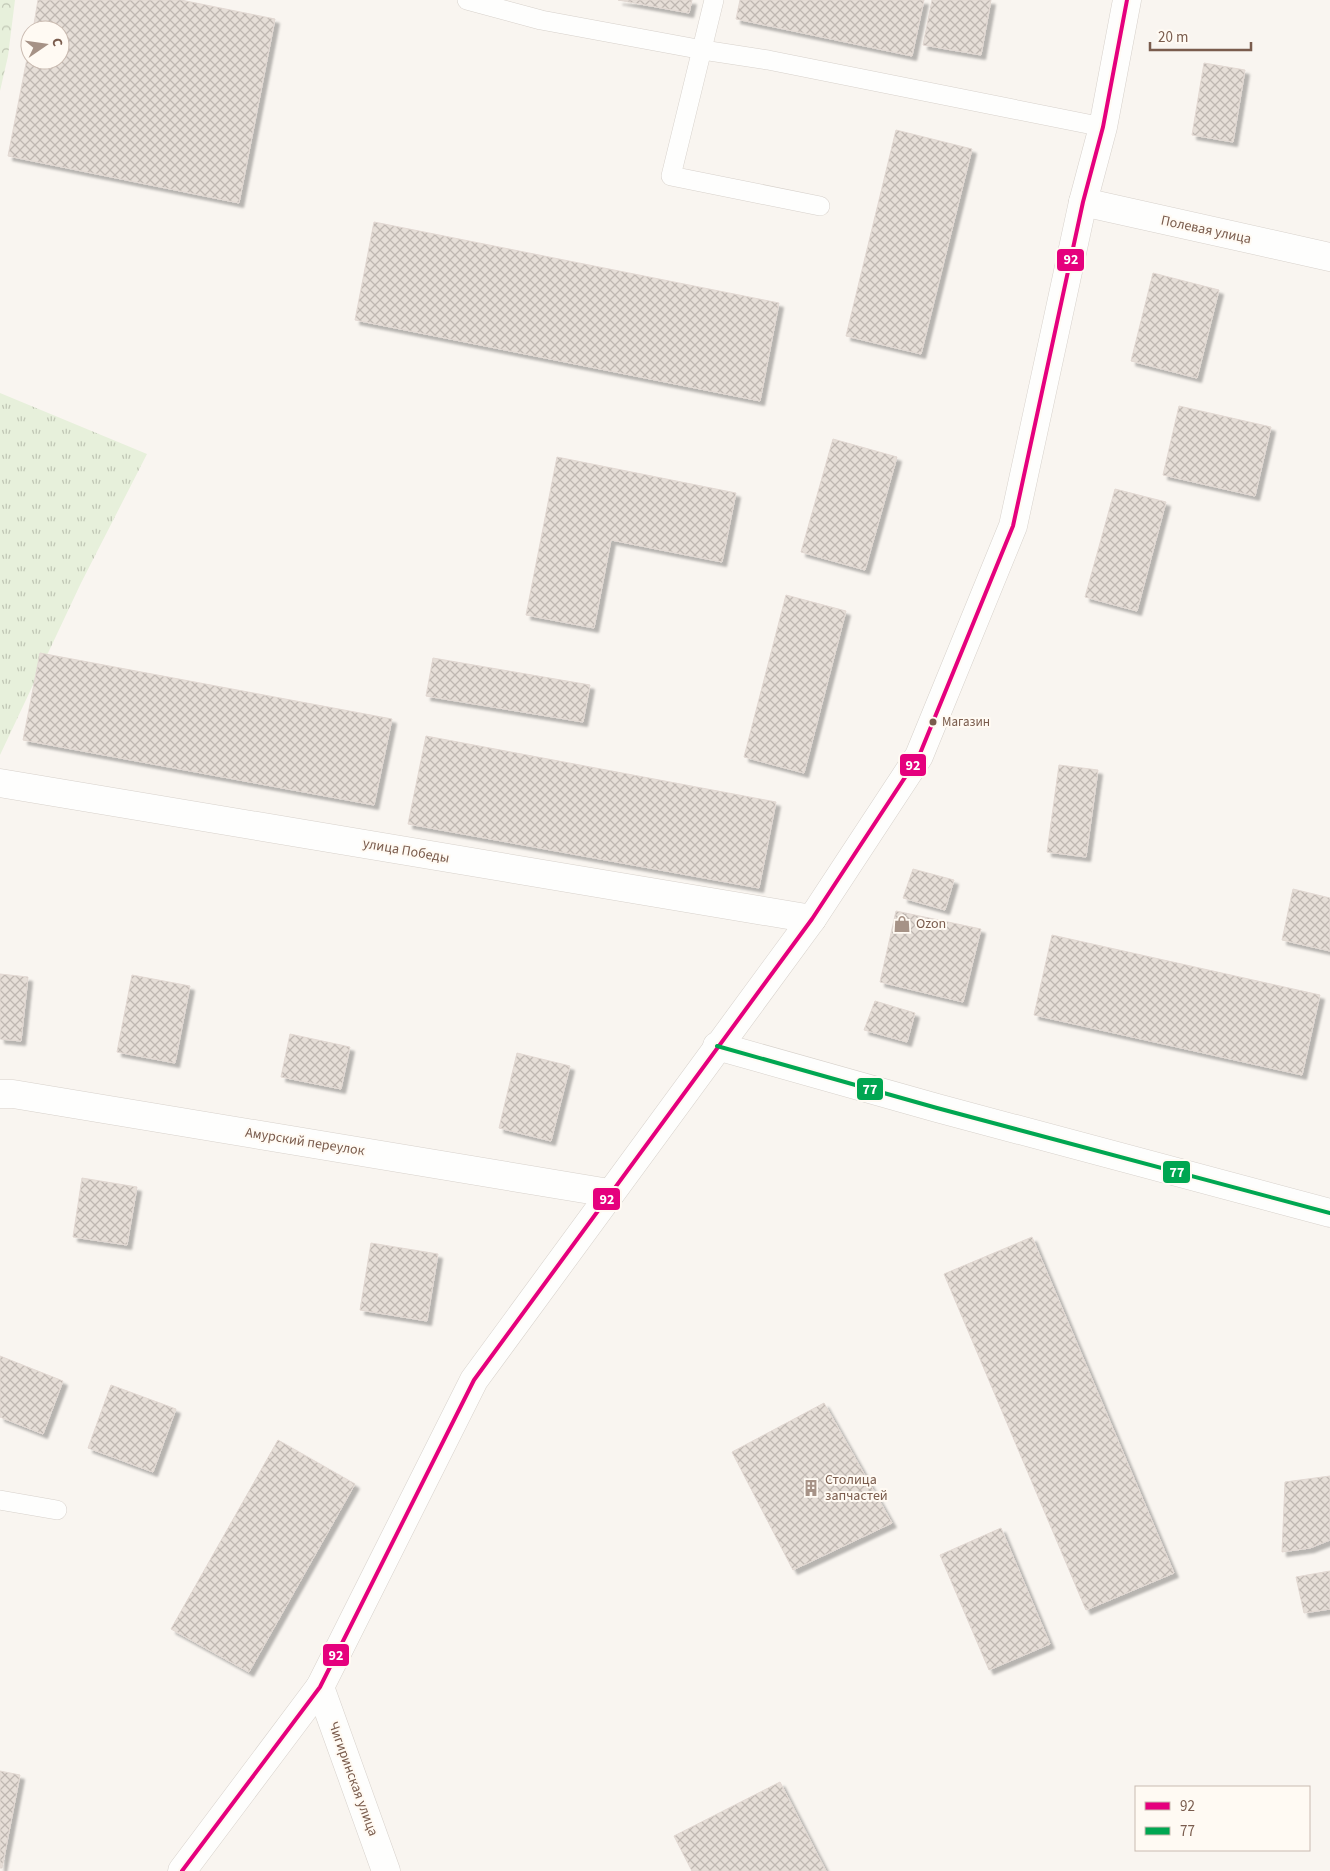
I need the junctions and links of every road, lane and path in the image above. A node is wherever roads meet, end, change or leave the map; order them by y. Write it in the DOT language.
graph roads {
  1 [pos="467,0"];
  2 [pos="714,0"];
  3 [pos="1127,0"];
  4 [pos="703,50"];
  5 [pos="1103,127"];
  6 [pos="1083,202"];
  7 [pos="820,206"];
  8 [pos="1330,257"];
  9 [pos="0,783"];
  10 [pos="812,919"];
  11 [pos="717,1046"];
  12 [pos="0,1094"];
  13 [pos="610,1193"];
  14 [pos="1330,1213"];
  15 [pos="0,1500"];
  16 [pos="57,1510"];
  17 [pos="320,1687"];
  18 [pos="182,1871"];
  19 [pos="386,1871"];
  1 -- 4 [label="lane"];
  2 -- 4 [label="lane"];
  3 -- 5 [label="street"];
  4 -- 5 [label="lane"];
  4 -- 7 [label="lane"];
  5 -- 6 [label="street"];
  6 -- 8 [label="street, Полевая улица"];
  6 -- 10 [label="street"];
  9 -- 10 [label="street, улица Победы"];
  10 -- 11 [label="street"];
  11 -- 13 [label="street"];
  11 -- 14 [label="street"];
  12 -- 13 [label="street, Амурский переулок"];
  13 -- 17 [label="street"];
  15 -- 16 [label="lane"];
  17 -- 18 [label="street"];
  17 -- 19 [label="street, Чигиринская улица"];
}
